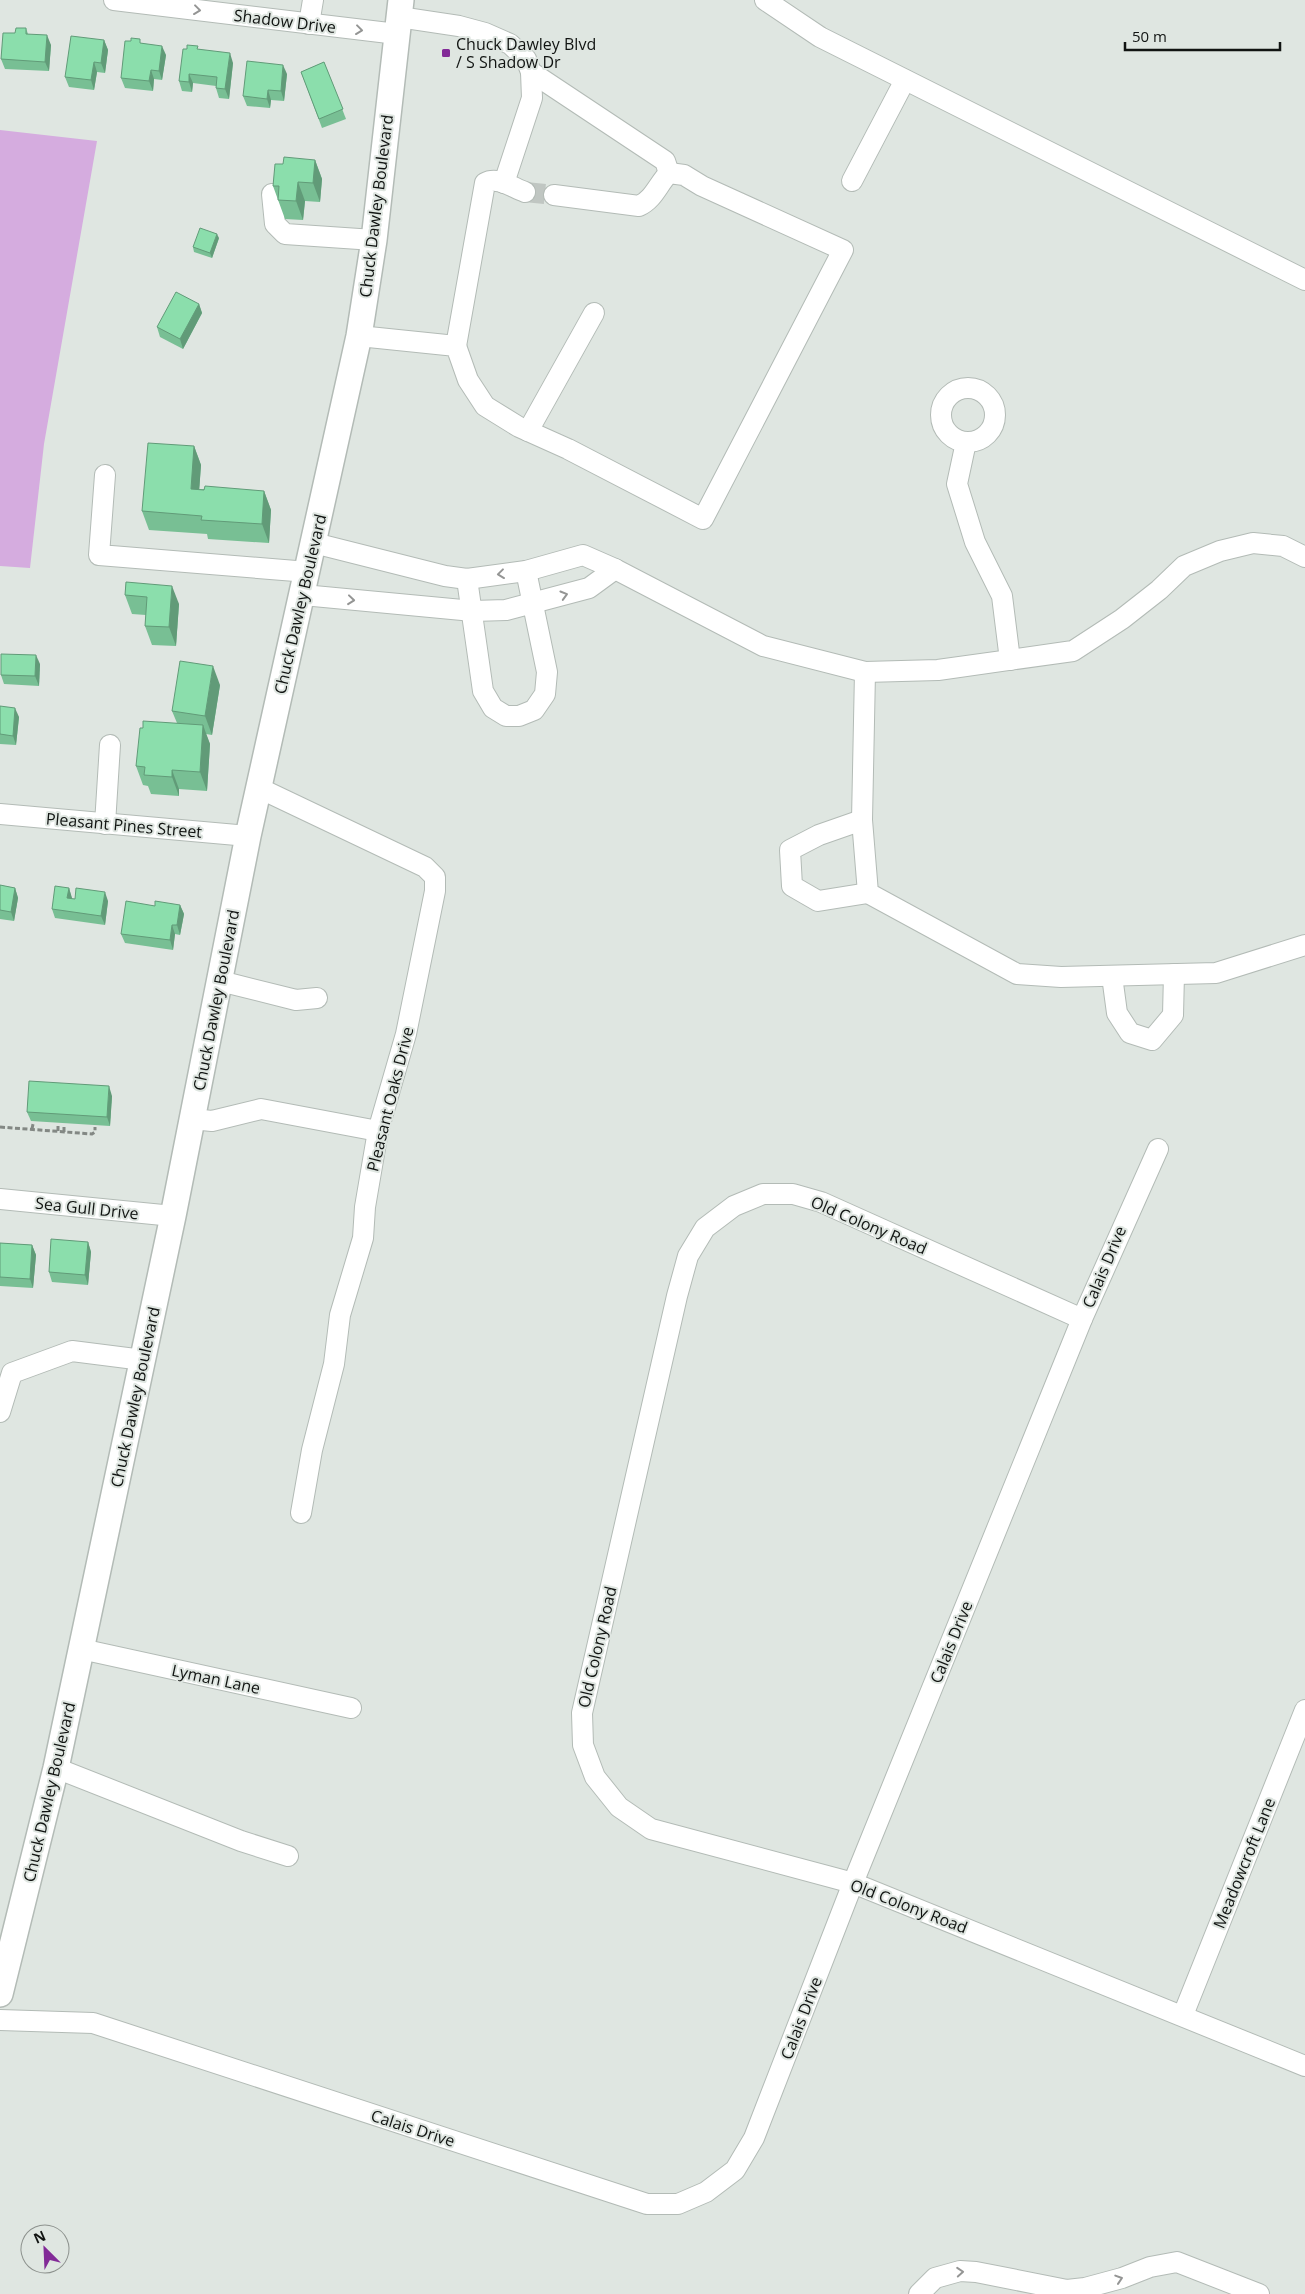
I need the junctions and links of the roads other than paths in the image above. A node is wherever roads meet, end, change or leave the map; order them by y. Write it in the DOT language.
graph roads {
  1 [pos="114,0"];
  2 [pos="313,0"];
  3 [pos="765,0"];
  4 [pos="399,17"];
  5 [pos="309,24"];
  6 [pos="531,72"];
  7 [pos="905,80"];
  8 [pos="670,173"];
  9 [pos="852,181"];
  10 [pos="504,183"];
  11 [pos="525,192"];
  12 [pos="272,194"];
  13 [pos="554,195"];
  14 [pos="374,240"];
  15 [pos="1305,280"];
  16 [pos="594,313"];
  17 [pos="359,336"];
  18 [pos="456,346"];
  19 [pos="528,431"];
  20 [pos="966,442"];
  21 [pos="105,475"];
  22 [pos="314,543"];
  23 [pos="1305,557"];
  24 [pos="615,569"];
  25 [pos="526,571"];
  26 [pos="467,579"];
  27 [pos="305,584"];
  28 [pos="532,604"];
  29 [pos="473,611"];
  30 [pos="1010,660"];
  31 [pos="865,672"];
  32 [pos="110,745"];
  33 [pos="259,788"];
  34 [pos="0,814"];
  35 [pos="862,820"];
  36 [pos="105,824"];
  37 [pos="248,836"];
  38 [pos="868,893"];
  39 [pos="1305,945"];
  40 [pos="1174,974"];
  41 [pos="1112,976"];
  42 [pos="220,982"];
  43 [pos="317,998"];
  44 [pos="192,1119"];
  45 [pos="378,1131"];
  46 [pos="1158,1149"];
  47 [pos="0,1199"];
  48 [pos="173,1216"];
  49 [pos="1082,1319"];
  50 [pos="143,1360"];
  51 [pos="0,1412"];
  52 [pos="301,1513"];
  53 [pos="81,1649"];
  54 [pos="351,1708"];
  55 [pos="1305,1710"];
  56 [pos="56,1768"];
  57 [pos="288,1856"];
  58 [pos="853,1883"];
  59 [pos="0,1994"];
  60 [pos="1183,2015"];
  61 [pos="0,2020"];
  62 [pos="1305,2066"];
  63 [pos="919,2294"];
  64 [pos="1259,2294"];
  1 -- 5 [label="street, Shadow Drive, one-way"];
  2 -- 5 [label="street"];
  3 -- 7 [label="street"];
  5 -- 4 [label="street, Shadow Drive, one-way"];
  4 -- 6 [label="street, Shadow Drive"];
  4 -- 14 [label="main road, Chuck Dawley Boulevard"];
  6 -- 8 [label="street"];
  6 -- 10 [label="street"];
  7 -- 9 [label="street"];
  7 -- 15 [label="street"];
  8 -- 13 [label="street"];
  8 -- 19 [label="street"];
  10 -- 11 [label="street"];
  10 -- 18 [label="street"];
  12 -- 14 [label="street"];
  14 -- 17 [label="main road, Chuck Dawley Boulevard"];
  16 -- 19 [label="street"];
  17 -- 18 [label="street"];
  17 -- 22 [label="main road, Chuck Dawley Boulevard"];
  18 -- 19 [label="street"];
  20 -- 30 [label="street"];
  21 -- 27 [label="street"];
  22 -- 26 [label="street"];
  22 -- 27 [label="main road, Chuck Dawley Boulevard"];
  23 -- 30 [label="street"];
  24 -- 25 [label="street"];
  28 -- 24 [label="street, one-way"];
  24 -- 31 [label="street"];
  25 -- 26 [label="street, one-way"];
  25 -- 28 [label="street"];
  26 -- 29 [label="street"];
  27 -- 29 [label="street, one-way"];
  27 -- 33 [label="main road, Chuck Dawley Boulevard"];
  28 -- 29 [label="street"];
  28 -- 29 [label="street"];
  30 -- 31 [label="street"];
  31 -- 35 [label="street"];
  32 -- 36 [label="street"];
  33 -- 37 [label="main road, Chuck Dawley Boulevard"];
  33 -- 45 [label="street, Pleasant Oaks Drive"];
  34 -- 36 [label="street, Pleasant Pines Street"];
  35 -- 38 [label="street"];
  35 -- 38 [label="street"];
  36 -- 37 [label="street, Pleasant Pines Street"];
  37 -- 42 [label="main road, Chuck Dawley Boulevard"];
  38 -- 41 [label="street"];
  39 -- 40 [label="street"];
  40 -- 41 [label="street"];
  40 -- 41 [label="street"];
  42 -- 43 [label="street"];
  42 -- 44 [label="main road, Chuck Dawley Boulevard"];
  44 -- 45 [label="street"];
  44 -- 48 [label="main road, Chuck Dawley Boulevard"];
  45 -- 52 [label="street, Pleasant Oaks Drive"];
  46 -- 49 [label="street, Calais Drive"];
  47 -- 48 [label="street, Sea Gull Drive"];
  48 -- 50 [label="main road, Chuck Dawley Boulevard"];
  49 -- 58 [label="street, Calais Drive"];
  49 -- 58 [label="street, Old Colony Road"];
  50 -- 51 [label="street"];
  50 -- 53 [label="main road, Chuck Dawley Boulevard"];
  53 -- 54 [label="street, Lyman Lane"];
  53 -- 56 [label="main road, Chuck Dawley Boulevard"];
  55 -- 60 [label="street, Meadowcroft Lane"];
  56 -- 57 [label="street"];
  56 -- 59 [label="main road, Chuck Dawley Boulevard"];
  58 -- 60 [label="street, Old Colony Road"];
  58 -- 61 [label="street, Calais Drive"];
  60 -- 62 [label="street, Old Colony Road"];
  63 -- 64 [label="street, one-way"];
}
